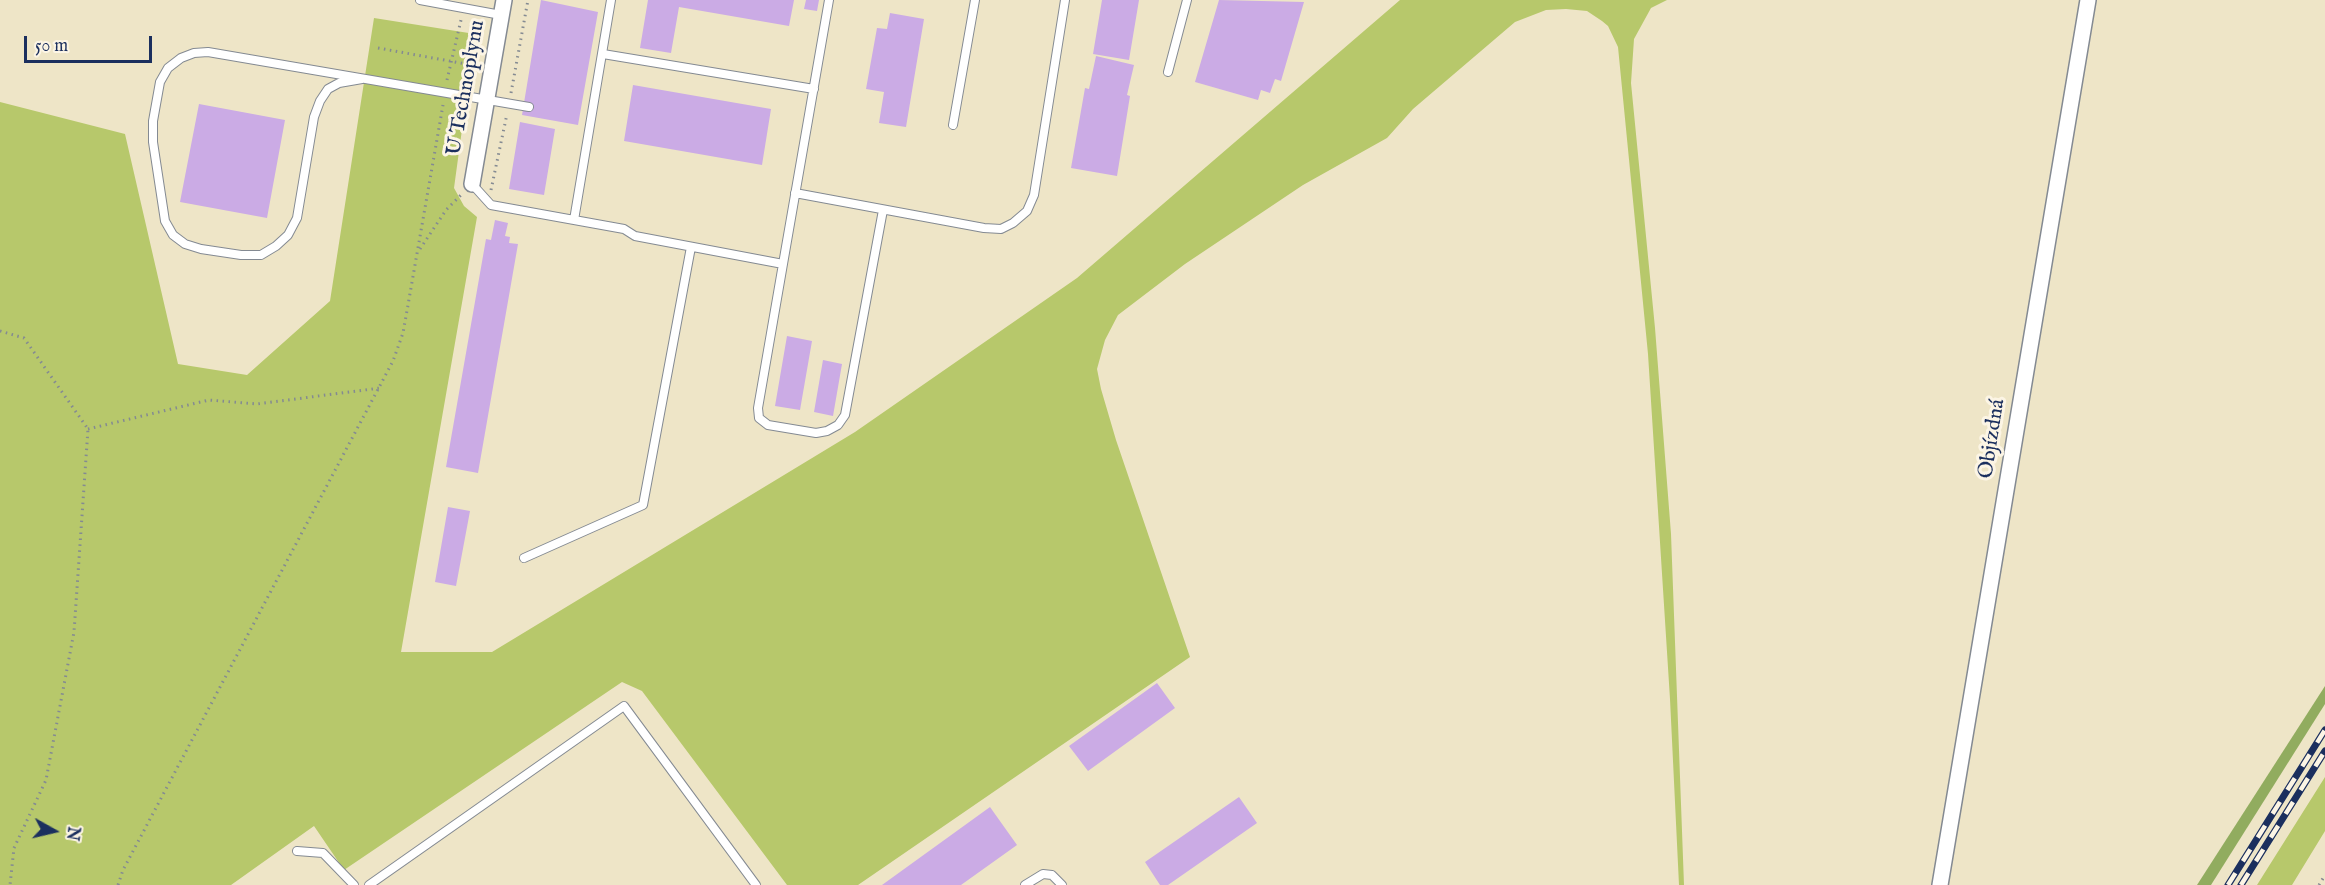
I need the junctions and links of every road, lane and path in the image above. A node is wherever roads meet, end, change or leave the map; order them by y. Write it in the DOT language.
graph roads {
  1 [pos="420,0"];
  2 [pos="611,0"];
  3 [pos="829,0"];
  4 [pos="975,0"];
  5 [pos="1065,0"];
  6 [pos="1187,0"];
  7 [pos="2088,0"];
  8 [pos="502,7"];
  9 [pos="463,8"];
  10 [pos="378,48"];
  11 [pos="495,50"];
  12 [pos="603,54"];
  13 [pos="452,61"];
  14 [pos="1168,72"];
  15 [pos="362,79"];
  16 [pos="814,89"];
  17 [pos="445,93"];
  18 [pos="487,100"];
  19 [pos="529,107"];
  20 [pos="953,125"];
  21 [pos="472,184"];
  22 [pos="795,193"];
  23 [pos="883,210"];
  24 [pos="574,220"];
  25 [pos="691,247"];
  26 [pos="417,253"];
  27 [pos="783,264"];
  28 [pos="0,331"];
  29 [pos="381,388"];
  30 [pos="88,429"];
  31 [pos="524,558"];
  32 [pos="297,851"];
  33 [pos="2325,875"];
  34 [pos="10,885"];
  35 [pos="118,885"];
  36 [pos="354,885"];
  37 [pos="369,885"];
  38 [pos="756,885"];
  39 [pos="1024,885"];
  40 [pos="1062,885"];
  41 [pos="1940,885"];
  42 [pos="2319,885"];
  1 -- 9 [label="lane"];
  2 -- 12 [label="lane"];
  3 -- 16 [label="lane"];
  4 -- 20 [label="lane"];
  5 -- 23 [label="lane"];
  6 -- 14 [label="lane"];
  7 -- 41 [label="street, Objízdná"];
  8 -- 9 [label="lane"];
  8 -- 11 [label="street, U Technoplynu"];
  9 -- 13 [label="path"];
  10 -- 13 [label="path"];
  11 -- 13 [label="path"];
  11 -- 18 [label="street, U Technoplynu"];
  12 -- 16 [label="lane"];
  12 -- 24 [label="lane"];
  13 -- 17 [label="path"];
  15 -- 15 [label="lane"];
  15 -- 17 [label="lane"];
  16 -- 22 [label="lane"];
  17 -- 18 [label="lane"];
  17 -- 26 [label="path"];
  18 -- 19 [label="lane"];
  18 -- 21 [label="street, U Technoplynu"];
  21 -- 24 [label="lane"];
  21 -- 26 [label="path"];
  22 -- 23 [label="lane"];
  22 -- 27 [label="lane"];
  23 -- 27 [label="lane"];
  24 -- 25 [label="lane"];
  25 -- 27 [label="lane"];
  25 -- 31 [label="lane"];
  26 -- 29 [label="path"];
  28 -- 30 [label="path"];
  29 -- 30 [label="path"];
  29 -- 35 [label="path"];
  30 -- 34 [label="path"];
  32 -- 36 [label="lane"];
  33 -- 42 [label="path"];
  37 -- 38 [label="lane"];
  39 -- 40 [label="lane"];
}
